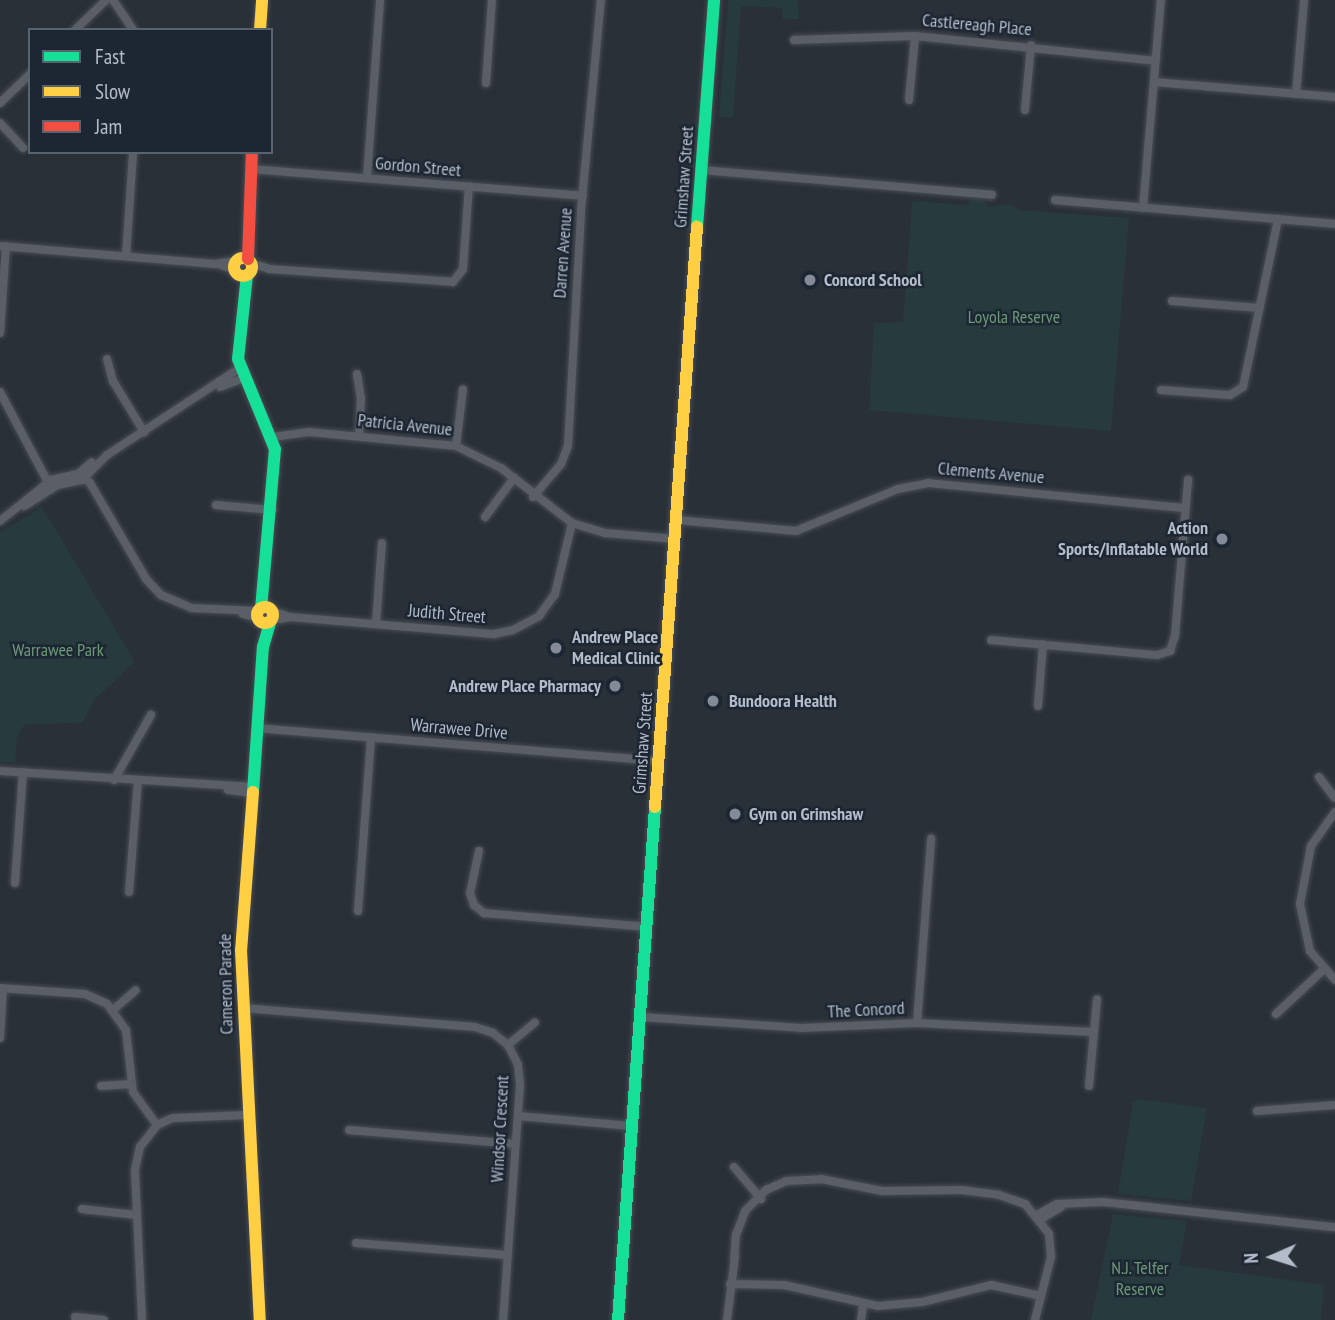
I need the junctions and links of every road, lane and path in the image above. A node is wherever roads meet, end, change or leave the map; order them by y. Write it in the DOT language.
graph roads {
  1 [pos="106,0"];
  2 [pos="113,0"];
  3 [pos="262,0"];
  4 [pos="380,0"];
  5 [pos="492,0"];
  6 [pos="601,0"];
  7 [pos="714,0"];
  8 [pos="1161,0"];
  9 [pos="1304,0"];
  10 [pos="77,28"];
  11 [pos="132,28"];
  12 [pos="260,28"];
  13 [pos="915,36"];
  14 [pos="794,40"];
  15 [pos="1031,45"];
  16 [pos="1156,61"];
  17 [pos="28,76"];
  18 [pos="1154,82"];
  19 [pos="486,83"];
  20 [pos="1296,94"];
  21 [pos="1335,97"];
  22 [pos="909,100"];
  23 [pos="0,103"];
  24 [pos="1025,110"];
  25 [pos="0,123"];
  26 [pos="23,148"];
  27 [pos="133,154"];
  28 [pos="252,154"];
  29 [pos="250,169"];
  30 [pos="702,170"];
  31 [pos="367,178"];
  32 [pos="469,187"];
  33 [pos="992,195"];
  34 [pos="583,196"];
  35 [pos="1055,200"];
  36 [pos="1143,208"];
  37 [pos="1278,219"];
  38 [pos="1335,224"];
  39 [pos="3,246"];
  40 [pos="125,256"];
  41 [pos="243,267"];
  42 [pos="1172,301"];
  43 [pos="1260,308"];
  44 [pos="0,333"];
  45 [pos="107,359"];
  46 [pos="242,373"];
  47 [pos="357,374"];
  48 [pos="463,388"];
  49 [pos="1161,390"];
  50 [pos="0,392"];
  51 [pos="144,432"];
  52 [pos="359,435"];
  53 [pos="274,437"];
  54 [pos="456,446"];
  55 [pos="82,477"];
  56 [pos="513,478"];
  57 [pos="1188,480"];
  58 [pos="50,484"];
  59 [pos="533,496"];
  60 [pos="216,505"];
  61 [pos="1185,508"];
  62 [pos="272,510"];
  63 [pos="485,517"];
  64 [pos="677,520"];
  65 [pos="0,521"];
  66 [pos="572,523"];
  67 [pos="676,539"];
  68 [pos="382,543"];
  69 [pos="265,615"];
  70 [pos="376,624"];
  71 [pos="991,640"];
  72 [pos="1043,644"];
  73 [pos="1038,706"];
  74 [pos="151,715"];
  75 [pos="257,728"];
  76 [pos="371,737"];
  77 [pos="659,761"];
  78 [pos="0,771"];
  79 [pos="23,772"];
  80 [pos="1319,777"];
  81 [pos="114,780"];
  82 [pos="138,781"];
  83 [pos="252,790"];
  84 [pos="1335,798"];
  85 [pos="1335,812"];
  86 [pos="931,839"];
  87 [pos="479,851"];
  88 [pos="15,883"];
  89 [pos="129,892"];
  90 [pos="358,911"];
  91 [pos="647,927"];
  92 [pos="1324,970"];
  93 [pos="1335,980"];
  94 [pos="2,988"];
  95 [pos="136,990"];
  96 [pos="1097,999"];
  97 [pos="243,1008"];
  98 [pos="113,1010"];
  99 [pos="1276,1014"];
  100 [pos="641,1017"];
  101 [pos="535,1022"];
  102 [pos="917,1023"];
  103 [pos="1093,1032"];
  104 [pos="0,1038"];
  105 [pos="508,1045"];
  106 [pos="131,1084"];
  107 [pos="101,1086"];
  108 [pos="1089,1086"];
  109 [pos="1335,1105"];
  110 [pos="248,1111"];
  111 [pos="1257,1111"];
  112 [pos="517,1116"];
  113 [pos="158,1125"];
  114 [pos="632,1126"];
  115 [pos="349,1130"];
  116 [pos="515,1144"];
  117 [pos="734,1167"];
  118 [pos="760,1197"];
  119 [pos="82,1209"];
  120 [pos="137,1215"];
  121 [pos="1039,1217"];
  122 [pos="1335,1227"];
  123 [pos="356,1243"];
  124 [pos="508,1255"];
  125 [pos="730,1284"];
  126 [pos="1041,1296"];
  127 [pos="863,1305"];
  128 [pos="75,1317"];
  129 [pos="104,1320"];
  130 [pos="142,1320"];
  131 [pos="260,1320"];
  132 [pos="503,1320"];
  133 [pos="618,1320"];
  134 [pos="727,1320"];
  135 [pos="861,1320"];
  136 [pos="1035,1320"];
  1 -- 10 [label="street"];
  2 -- 11 [label="street"];
  3 -- 12 [label="main road"];
  4 -- 31 [label="street"];
  5 -- 19 [label="street"];
  6 -- 34 [label="street, Darren Avenue"];
  7 -- 30 [label="main road, Grimshaw Street"];
  8 -- 16 [label="street"];
  9 -- 20 [label="street"];
  13 -- 14 [label="street, Castlereagh Place"];
  13 -- 15 [label="street, Castlereagh Place"];
  13 -- 22 [label="street"];
  15 -- 16 [label="street, Castlereagh Place"];
  15 -- 24 [label="street"];
  16 -- 18 [label="street"];
  17 -- 23 [label="street"];
  18 -- 20 [label="street"];
  18 -- 36 [label="street"];
  20 -- 21 [label="street"];
  25 -- 26 [label="street"];
  27 -- 40 [label="street"];
  28 -- 29 [label="main road, Cameron Parade"];
  29 -- 31 [label="street, Gordon Street"];
  29 -- 41 [label="main road, Cameron Parade"];
  30 -- 33 [label="street"];
  30 -- 64 [label="main road, Grimshaw Street"];
  31 -- 32 [label="street, Gordon Street"];
  32 -- 34 [label="street, Gordon Street"];
  32 -- 41 [label="street"];
  34 -- 59 [label="street, Darren Avenue"];
  35 -- 36 [label="street"];
  36 -- 37 [label="street"];
  37 -- 38 [label="street"];
  37 -- 43 [label="street"];
  39 -- 40 [label="street"];
  39 -- 44 [label="street"];
  40 -- 41 [label="street"];
  41 -- 46 [label="main road, Cameron Parade"];
  42 -- 43 [label="street"];
  43 -- 49 [label="street"];
  45 -- 51 [label="street"];
  46 -- 51 [label="street"];
  46 -- 53 [label="main road, Cameron Parade"];
  47 -- 52 [label="street"];
  48 -- 54 [label="street"];
  50 -- 58 [label="street"];
  51 -- 55 [label="street"];
  52 -- 53 [label="street, Patricia Avenue"];
  52 -- 54 [label="street, Patricia Avenue"];
  53 -- 62 [label="main road, Cameron Parade"];
  54 -- 56 [label="street, Patricia Avenue"];
  55 -- 58 [label="street"];
  55 -- 69 [label="street, Judith Street"];
  56 -- 59 [label="street, Patricia Avenue"];
  56 -- 63 [label="street"];
  57 -- 61 [label="street"];
  58 -- 65 [label="street"];
  59 -- 66 [label="street, Patricia Avenue"];
  60 -- 62 [label="street"];
  61 -- 64 [label="street, Clements Avenue"];
  61 -- 72 [label="street"];
  62 -- 69 [label="main road, Cameron Parade"];
  64 -- 67 [label="main road, Grimshaw Street"];
  66 -- 67 [label="street, Patricia Avenue"];
  66 -- 70 [label="street, Judith Street"];
  67 -- 77 [label="main road, Grimshaw Street"];
  68 -- 70 [label="street"];
  69 -- 70 [label="street, Judith Street"];
  69 -- 75 [label="main road, Cameron Parade"];
  71 -- 72 [label="street"];
  72 -- 73 [label="street"];
  74 -- 81 [label="street"];
  75 -- 76 [label="street, Warrawee Drive"];
  75 -- 83 [label="main road, Cameron Parade"];
  76 -- 77 [label="street, Warrawee Drive"];
  76 -- 90 [label="street"];
  77 -- 91 [label="main road, Grimshaw Street"];
  78 -- 79 [label="street"];
  79 -- 81 [label="street"];
  79 -- 88 [label="street"];
  80 -- 84 [label="street"];
  81 -- 82 [label="street"];
  82 -- 83 [label="street"];
  82 -- 89 [label="street"];
  83 -- 97 [label="main road, Cameron Parade"];
  85 -- 92 [label="street"];
  86 -- 102 [label="street"];
  87 -- 91 [label="street"];
  91 -- 100 [label="main road, Grimshaw Street"];
  92 -- 93 [label="street"];
  92 -- 99 [label="street"];
  94 -- 98 [label="street"];
  94 -- 104 [label="street"];
  95 -- 98 [label="street"];
  96 -- 103 [label="street"];
  97 -- 105 [label="street"];
  97 -- 110 [label="main road, Cameron Parade"];
  98 -- 106 [label="street"];
  100 -- 102 [label="street, The Concord"];
  100 -- 114 [label="main road, Grimshaw Street"];
  101 -- 105 [label="street"];
  102 -- 103 [label="street, The Concord"];
  103 -- 108 [label="street"];
  105 -- 112 [label="street, Windsor Crescent"];
  106 -- 107 [label="street"];
  106 -- 113 [label="street"];
  109 -- 111 [label="street"];
  110 -- 113 [label="street"];
  110 -- 131 [label="main road, Cameron Parade"];
  112 -- 114 [label="street"];
  112 -- 116 [label="street, Windsor Crescent"];
  113 -- 120 [label="street"];
  114 -- 133 [label="main road, Grimshaw Street"];
  115 -- 116 [label="street"];
  116 -- 124 [label="street, Windsor Crescent"];
  117 -- 118 [label="street"];
  118 -- 121 [label="street"];
  118 -- 125 [label="street"];
  119 -- 120 [label="street"];
  120 -- 130 [label="street"];
  121 -- 122 [label="street"];
  121 -- 126 [label="street"];
  123 -- 124 [label="street"];
  124 -- 132 [label="street, Windsor Crescent"];
  125 -- 127 [label="street"];
  125 -- 134 [label="street"];
  126 -- 127 [label="street"];
  126 -- 136 [label="street"];
  127 -- 135 [label="street"];
  128 -- 129 [label="street"];
}
